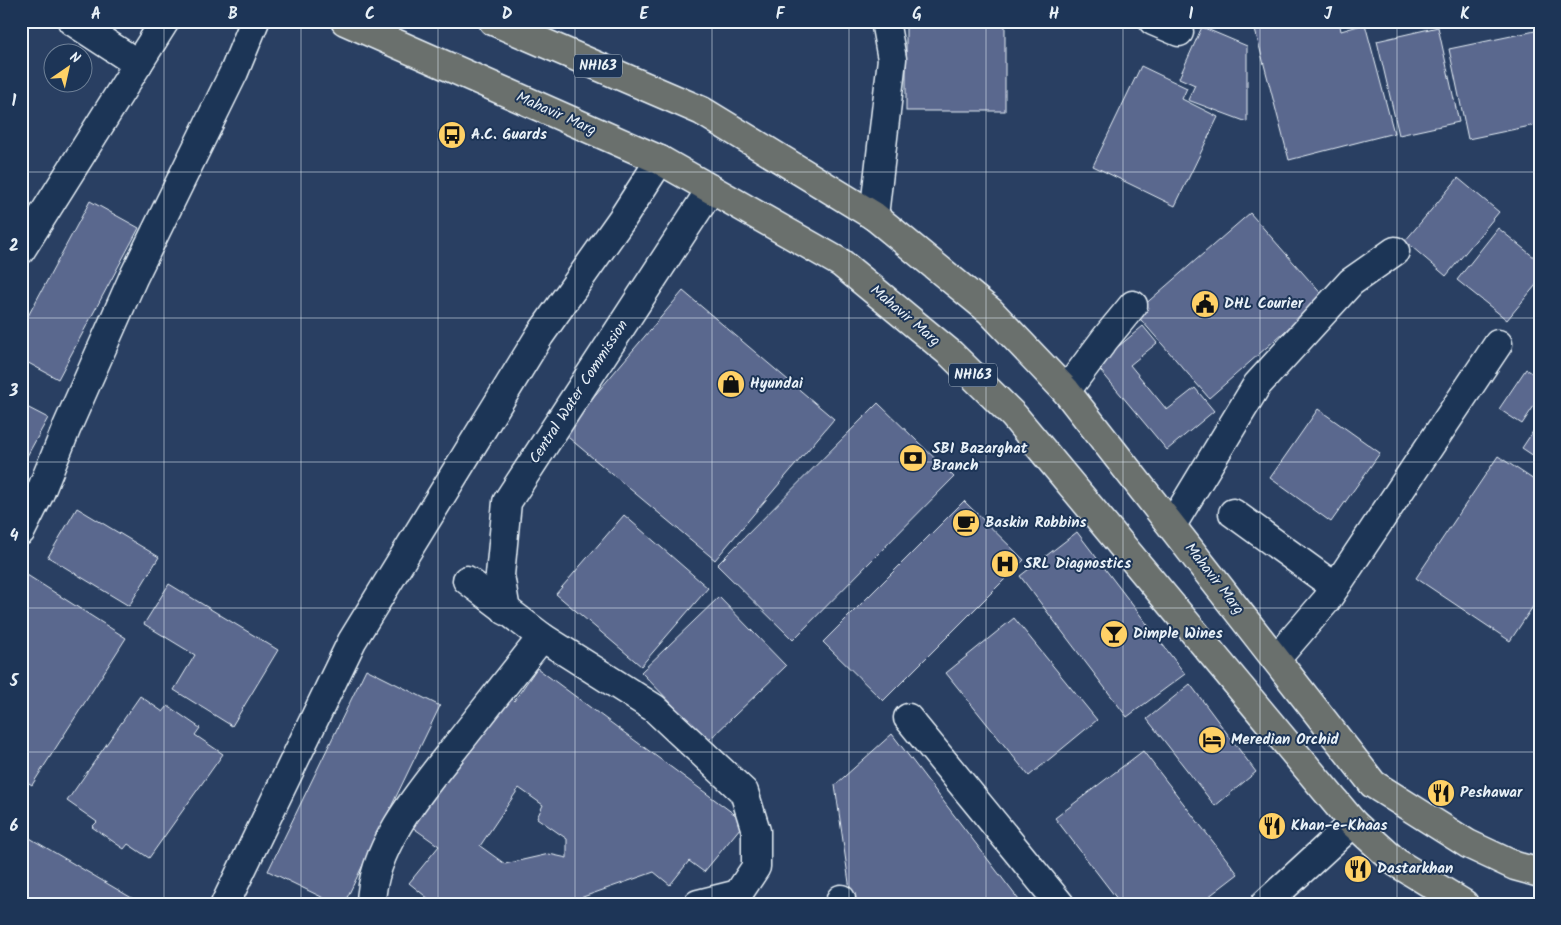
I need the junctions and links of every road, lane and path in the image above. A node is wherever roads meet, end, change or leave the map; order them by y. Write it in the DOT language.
graph roads {
  1 [pos="72,21"];
  2 [pos="165,21"];
  3 [pos="255,21"];
  4 [pos="345,21"];
  5 [pos="493,21"];
  6 [pos="885,21"];
  7 [pos="1152,21"];
  8 [pos="1179,32"];
  9 [pos="138,64"];
  10 [pos="660,160"];
  11 [pos="711,189"];
  12 [pos="874,216"];
  13 [pos="21,250"];
  14 [pos="1396,251"];
  15 [pos="1133,305"];
  16 [pos="1498,344"];
  17 [pos="1066,391"];
  18 [pos="1233,513"];
  19 [pos="1172,525"];
  20 [pos="21,531"];
  21 [pos="467,580"];
  22 [pos="1335,587"];
  23 [pos="506,611"];
  24 [pos="542,637"];
  25 [pos="1276,659"];
  26 [pos="908,718"];
  27 [pos="1353,823"];
  28 [pos="1540,873"];
  29 [pos="225,904"];
  30 [pos="371,904"];
  31 [pos="698,904"];
  32 [pos="1060,904"];
  33 [pos="1265,904"];
  34 [pos="1464,904"];
  1 -- 9 [label="street"];
  2 -- 9 [label="street"];
  3 -- 20 [label="street"];
  4 -- 10 [label="highway, Mahavir Marg / NH163"];
  5 -- 12 [label="highway, Mahavir Marg / NH163"];
  6 -- 12 [label="street"];
  7 -- 8 [label="street"];
  9 -- 13 [label="street"];
  10 -- 11 [label="highway, Mahavir Marg / NH163"];
  10 -- 29 [label="street"];
  11 -- 23 [label="street, Central Water Commission"];
  11 -- 27 [label="highway, Mahavir Marg / NH163"];
  12 -- 17 [label="highway, Mahavir Marg / NH163"];
  14 -- 19 [label="street"];
  15 -- 17 [label="street"];
  16 -- 22 [label="street"];
  17 -- 19 [label="highway, Mahavir Marg / NH163"];
  18 -- 22 [label="street"];
  19 -- 25 [label="highway, Mahavir Marg / NH163"];
  21 -- 23 [label="street"];
  22 -- 25 [label="street"];
  23 -- 24 [label="street"];
  24 -- 30 [label="street"];
  24 -- 31 [label="street"];
  25 -- 28 [label="highway, Mahavir Marg / NH163"];
  26 -- 32 [label="street"];
  27 -- 33 [label="street"];
  27 -- 34 [label="highway, Mahavir Marg / NH163"];
}
